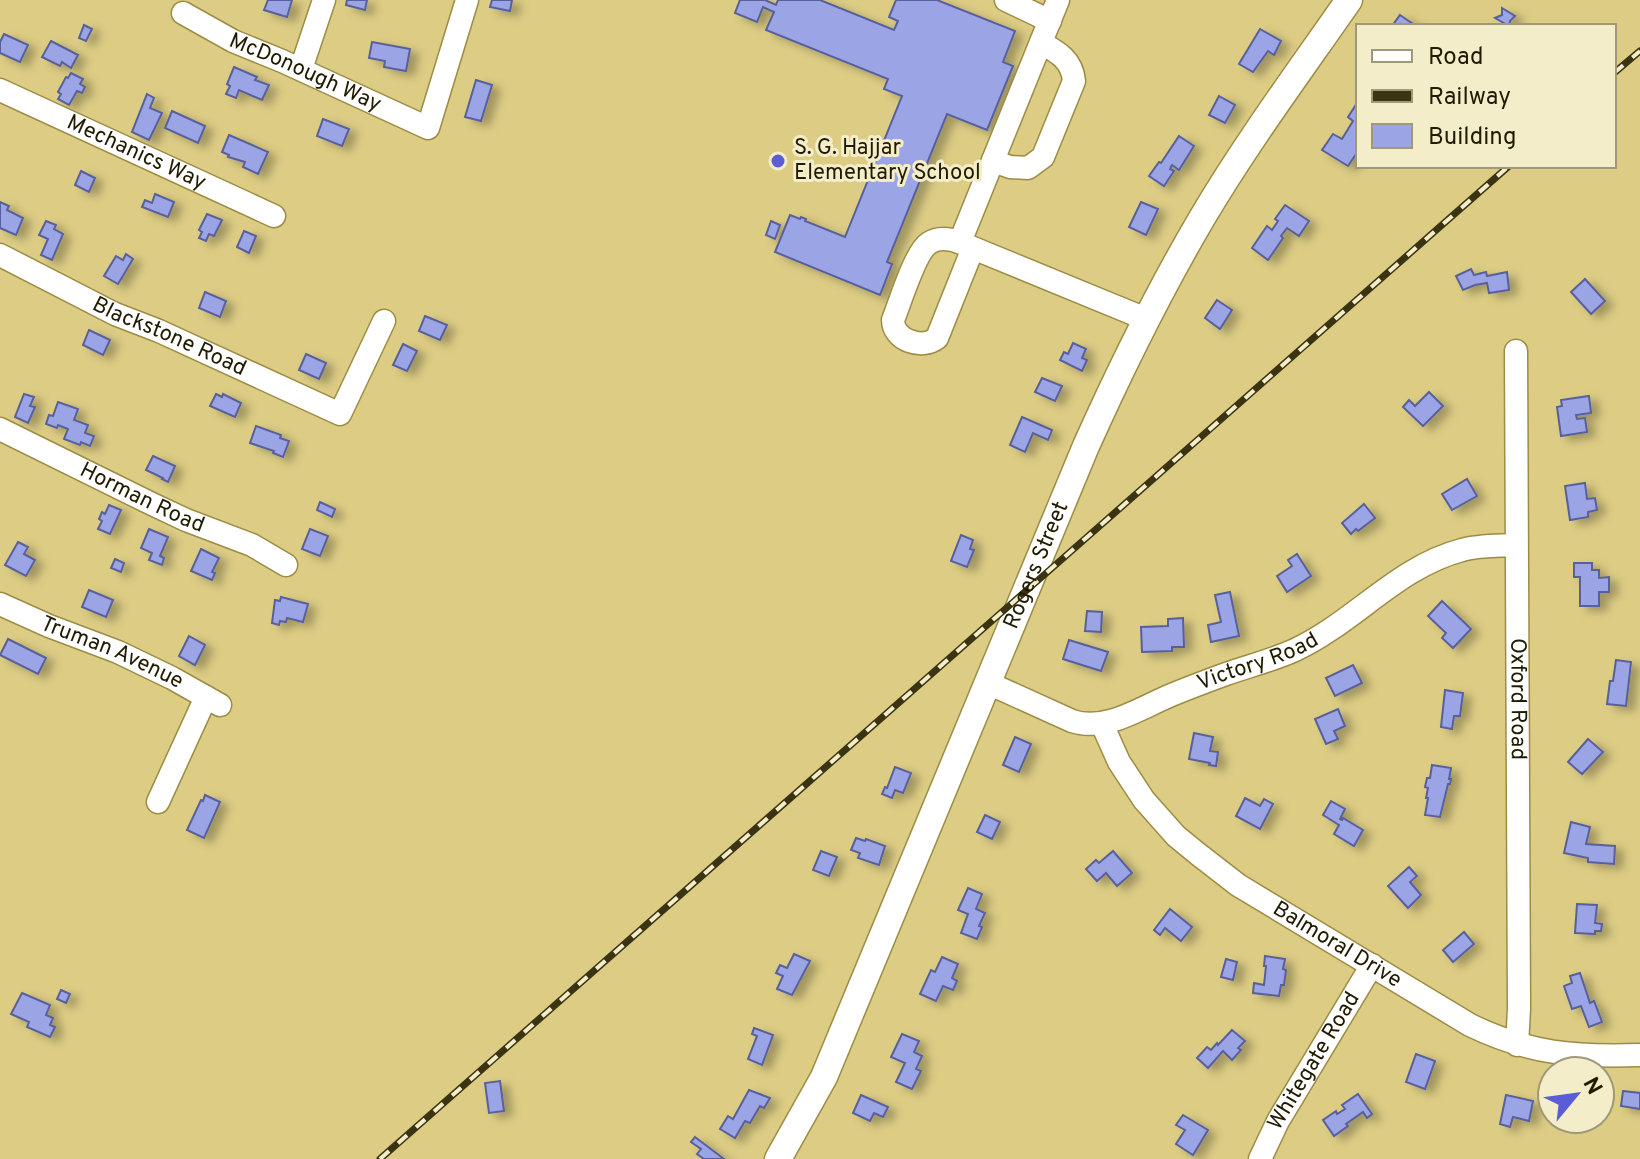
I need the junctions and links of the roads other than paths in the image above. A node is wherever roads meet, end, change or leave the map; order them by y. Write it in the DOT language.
graph roads {
  1 [pos="324,0"];
  2 [pos="467,0"];
  3 [pos="1006,0"];
  4 [pos="1349,0"];
  5 [pos="1054,10"];
  6 [pos="183,15"];
  7 [pos="1041,43"];
  8 [pos="301,69"];
  9 [pos="0,90"];
  10 [pos="993,161"];
  11 [pos="274,216"];
  12 [pos="0,255"];
  13 [pos="1146,319"];
  14 [pos="384,321"];
  15 [pos="1516,351"];
  16 [pos="0,429"];
  17 [pos="1516,545"];
  18 [pos="286,565"];
  19 [pos="0,604"];
  20 [pos="988,683"];
  21 [pos="1102,724"];
  22 [pos="158,802"];
  23 [pos="1372,965"];
  24 [pos="1517,1045"];
  25 [pos="1639,1055"];
  26 [pos="778,1159"];
  27 [pos="1260,1159"];
  1 -- 8 [label="street"];
  2 -- 8 [label="street, McDonough Way"];
  3 -- 5 [label="street"];
  4 -- 13 [label="main road, Rogers Street"];
  5 -- 7 [label="street"];
  6 -- 8 [label="street, McDonough Way"];
  7 -- 10 [label="street"];
  7 -- 10 [label="street"];
  9 -- 11 [label="street, Mechanics Way"];
  10 -- 13 [label="street"];
  12 -- 14 [label="street, Blackstone Road"];
  13 -- 20 [label="main road, Rogers Street"];
  15 -- 17 [label="street, Oxford Road"];
  16 -- 18 [label="street, Horman Road"];
  17 -- 21 [label="street, Victory Road"];
  17 -- 24 [label="street, Oxford Road"];
  19 -- 22 [label="street, Truman Avenue"];
  20 -- 21 [label="street"];
  20 -- 26 [label="main road, Rogers Street"];
  21 -- 23 [label="street, Balmoral Drive"];
  23 -- 24 [label="street, Balmoral Drive"];
  23 -- 27 [label="street, Whitegate Road"];
  24 -- 25 [label="street, Balmoral Drive"];
}
